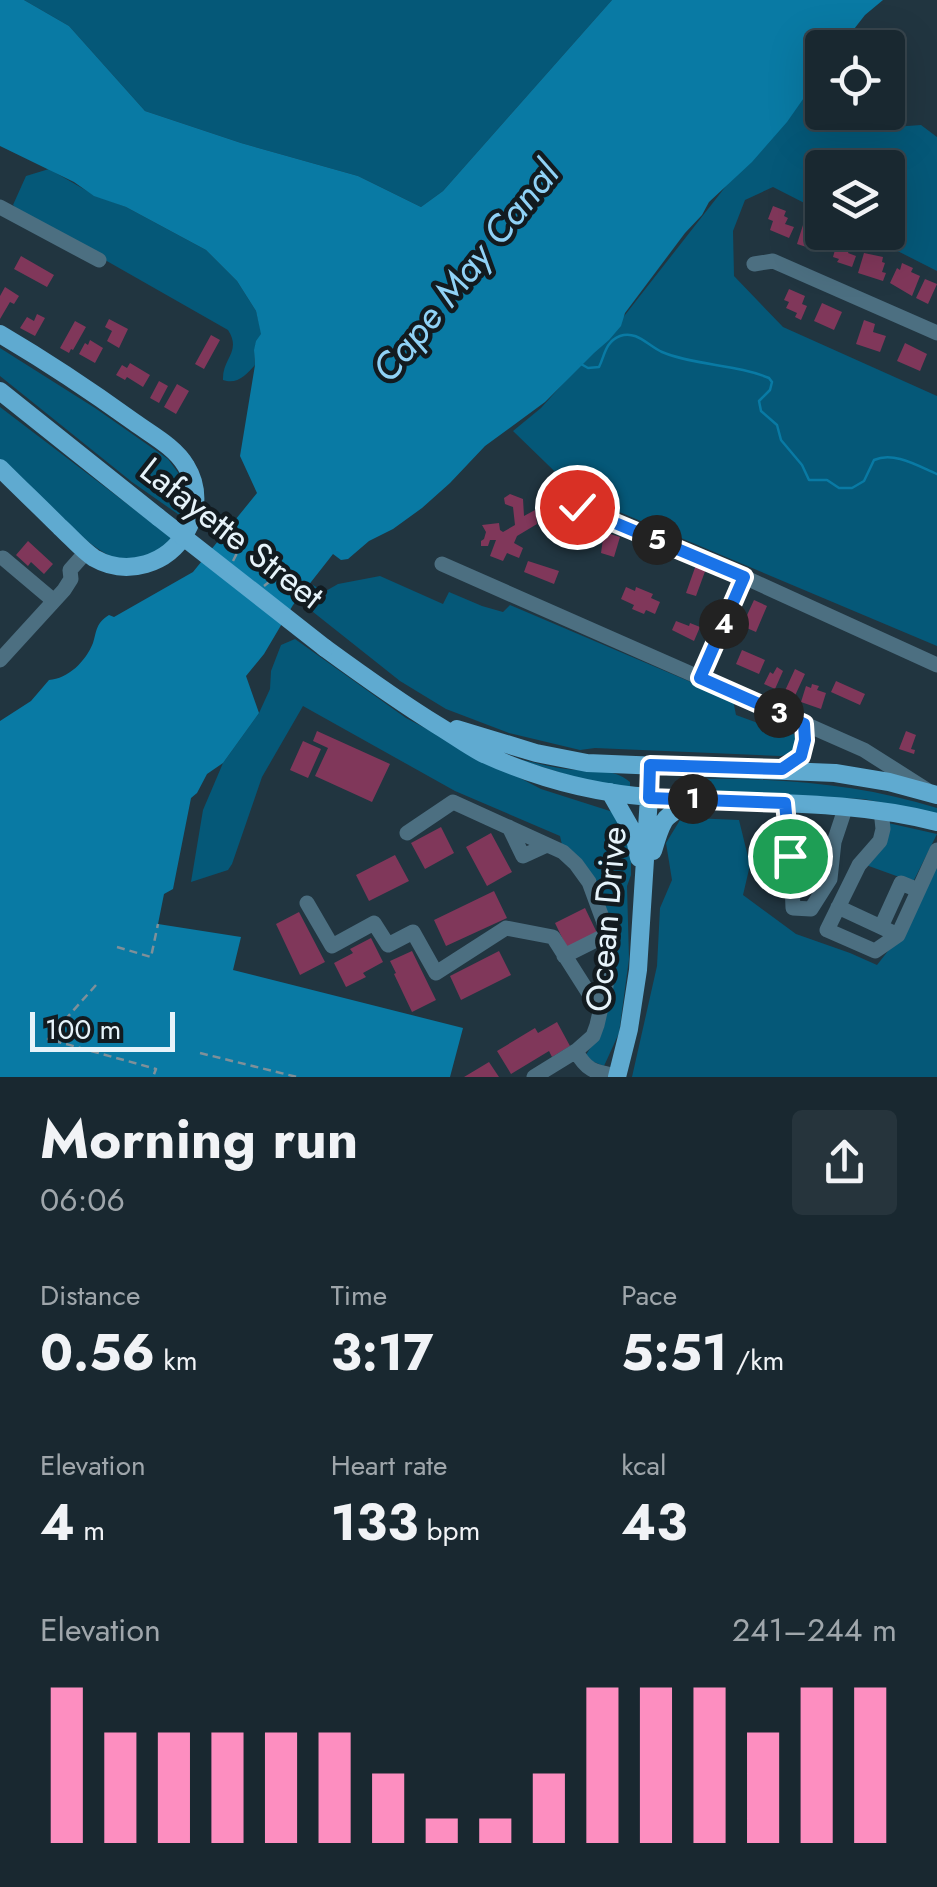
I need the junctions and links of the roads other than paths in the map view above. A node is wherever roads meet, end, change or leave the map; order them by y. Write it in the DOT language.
graph roads {
  1 [pos="0,207"];
  2 [pos="99,260"];
  3 [pos="754,264"];
  4 [pos="937,333"];
  5 [pos="0,334"];
  6 [pos="0,391"];
  7 [pos="0,468"];
  8 [pos="577,507"];
  9 [pos="86,552"];
  10 [pos="1,556"];
  11 [pos="442,564"];
  12 [pos="744,577"];
  13 [pos="54,601"];
  14 [pos="0,660"];
  15 [pos="937,665"];
  16 [pos="700,678"];
  17 [pos="428,719"];
  18 [pos="804,724"];
  19 [pos="650,765"];
  20 [pos="782,769"];
  21 [pos="610,792"];
  22 [pos="934,793"];
  23 [pos="649,798"];
  24 [pos="699,800"];
  25 [pos="785,803"];
  26 [pos="846,806"];
  27 [pos="881,810"];
  28 [pos="937,822"];
  29 [pos="406,833"];
  30 [pos="815,849"];
  31 [pos="833,850"];
  32 [pos="937,850"];
  33 [pos="792,851"];
  34 [pos="759,868"];
  35 [pos="644,883"];
  36 [pos="918,890"];
  37 [pos="306,902"];
  38 [pos="838,908"];
  39 [pos="881,927"];
  40 [pos="608,934"];
  41 [pos="898,934"];
  42 [pos="564,956"];
  43 [pos="600,1011"];
  44 [pos="576,1051"];
  45 [pos="534,1077"];
  46 [pos="617,1077"];
  1 -- 2 [label="street"];
  3 -- 4 [label="street"];
  5 -- 9 [label="main road"];
  6 -- 17 [label="main road, Lafayette Street, bridge"];
  7 -- 9 [label="main road"];
  8 -- 12 [label="street"];
  9 -- 13 [label="street"];
  10 -- 13 [label="street"];
  11 -- 16 [label="street"];
  12 -- 15 [label="street"];
  12 -- 16 [label="street"];
  13 -- 14 [label="street"];
  16 -- 18 [label="street"];
  17 -- 19 [label="main road, Lafayette Street"];
  17 -- 21 [label="main road, Lafayette Street"];
  18 -- 20 [label="main road"];
  18 -- 22 [label="street"];
  19 -- 20 [label="main road, Lafayette Street"];
  19 -- 23 [label="main road, Ocean Drive"];
  20 -- 22 [label="main road, Lafayette Street"];
  21 -- 23 [label="main road, Lafayette Street"];
  21 -- 35 [label="main road"];
  23 -- 24 [label="main road, Lafayette Street"];
  23 -- 35 [label="main road, Ocean Drive"];
  24 -- 25 [label="main road, Lafayette Street"];
  24 -- 35 [label="main road"];
  25 -- 26 [label="main road, Lafayette Street"];
  25 -- 33 [label="street"];
  26 -- 27 [label="main road, Lafayette Street"];
  26 -- 31 [label="street"];
  27 -- 28 [label="main road, Lafayette Street"];
  27 -- 38 [label="street"];
  29 -- 40 [label="street"];
  30 -- 31 [label="street"];
  31 -- 33 [label="street"];
  32 -- 36 [label="street"];
  33 -- 34 [label="street"];
  35 -- 46 [label="main road, Ocean Drive"];
  36 -- 39 [label="street"];
  36 -- 41 [label="street"];
  37 -- 42 [label="street"];
  38 -- 39 [label="street"];
  38 -- 41 [label="street"];
  39 -- 41 [label="street"];
  40 -- 42 [label="street"];
  40 -- 43 [label="street"];
  42 -- 43 [label="street"];
  43 -- 44 [label="street"];
  44 -- 45 [label="street"];
  44 -- 46 [label="street"];
}
